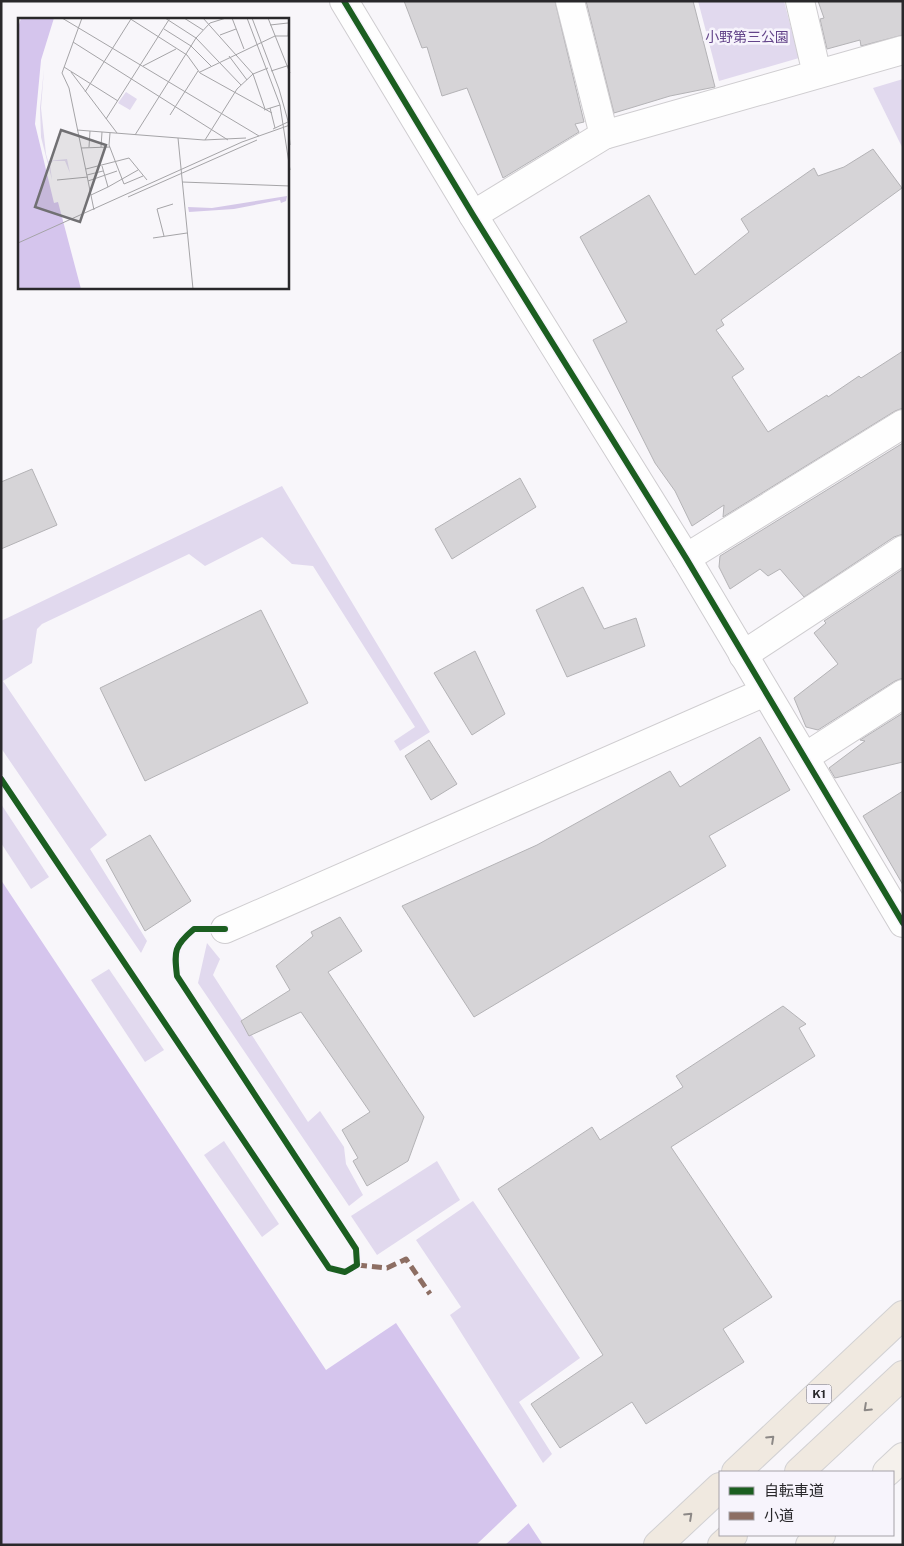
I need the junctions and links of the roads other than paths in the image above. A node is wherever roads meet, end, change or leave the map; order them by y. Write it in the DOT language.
graph roads {
  1 [pos="344,1"];
  2 [pos="570,1"];
  3 [pos="800,1"];
  4 [pos="903,50"];
  5 [pos="817,74"];
  6 [pos="604,135"];
  7 [pos="472,215"];
  8 [pos="903,424"];
  9 [pos="903,550"];
  10 [pos="686,558"];
  11 [pos="743,655"];
  12 [pos="765,692"];
  13 [pos="903,694"];
  14 [pos="805,757"];
  15 [pos="903,923"];
  16 [pos="224,929"];
  17 [pos="903,1315"];
  18 [pos="903,1375"];
  19 [pos="903,1457"];
  20 [pos="737,1471"];
  21 [pos="800,1471"];
  22 [pos="888,1471"];
  23 [pos="719,1488"];
  24 [pos="732,1536"];
  25 [pos="820,1536"];
  26 [pos="658,1545"];
  27 [pos="722,1545"];
  28 [pos="810,1545"];
  1 -- 7 [label="street"];
  2 -- 6 [label="street"];
  3 -- 5 [label="street"];
  4 -- 5 [label="street"];
  5 -- 6 [label="street"];
  6 -- 7 [label="street"];
  7 -- 10 [label="street"];
  8 -- 10 [label="street"];
  9 -- 11 [label="street"];
  10 -- 11 [label="street"];
  11 -- 12 [label="street"];
  12 -- 14 [label="street"];
  12 -- 16 [label="street"];
  13 -- 14 [label="street"];
  14 -- 15 [label="street"];
  20 -- 17 [label="highway, K1, one-way"];
  18 -- 21 [label="highway, one-way"];
  19 -- 22 [label="main road"];
  26 -- 23 [label="highway, one-way"];
  24 -- 27 [label="highway"];
  25 -- 28 [label="main road"];
}
